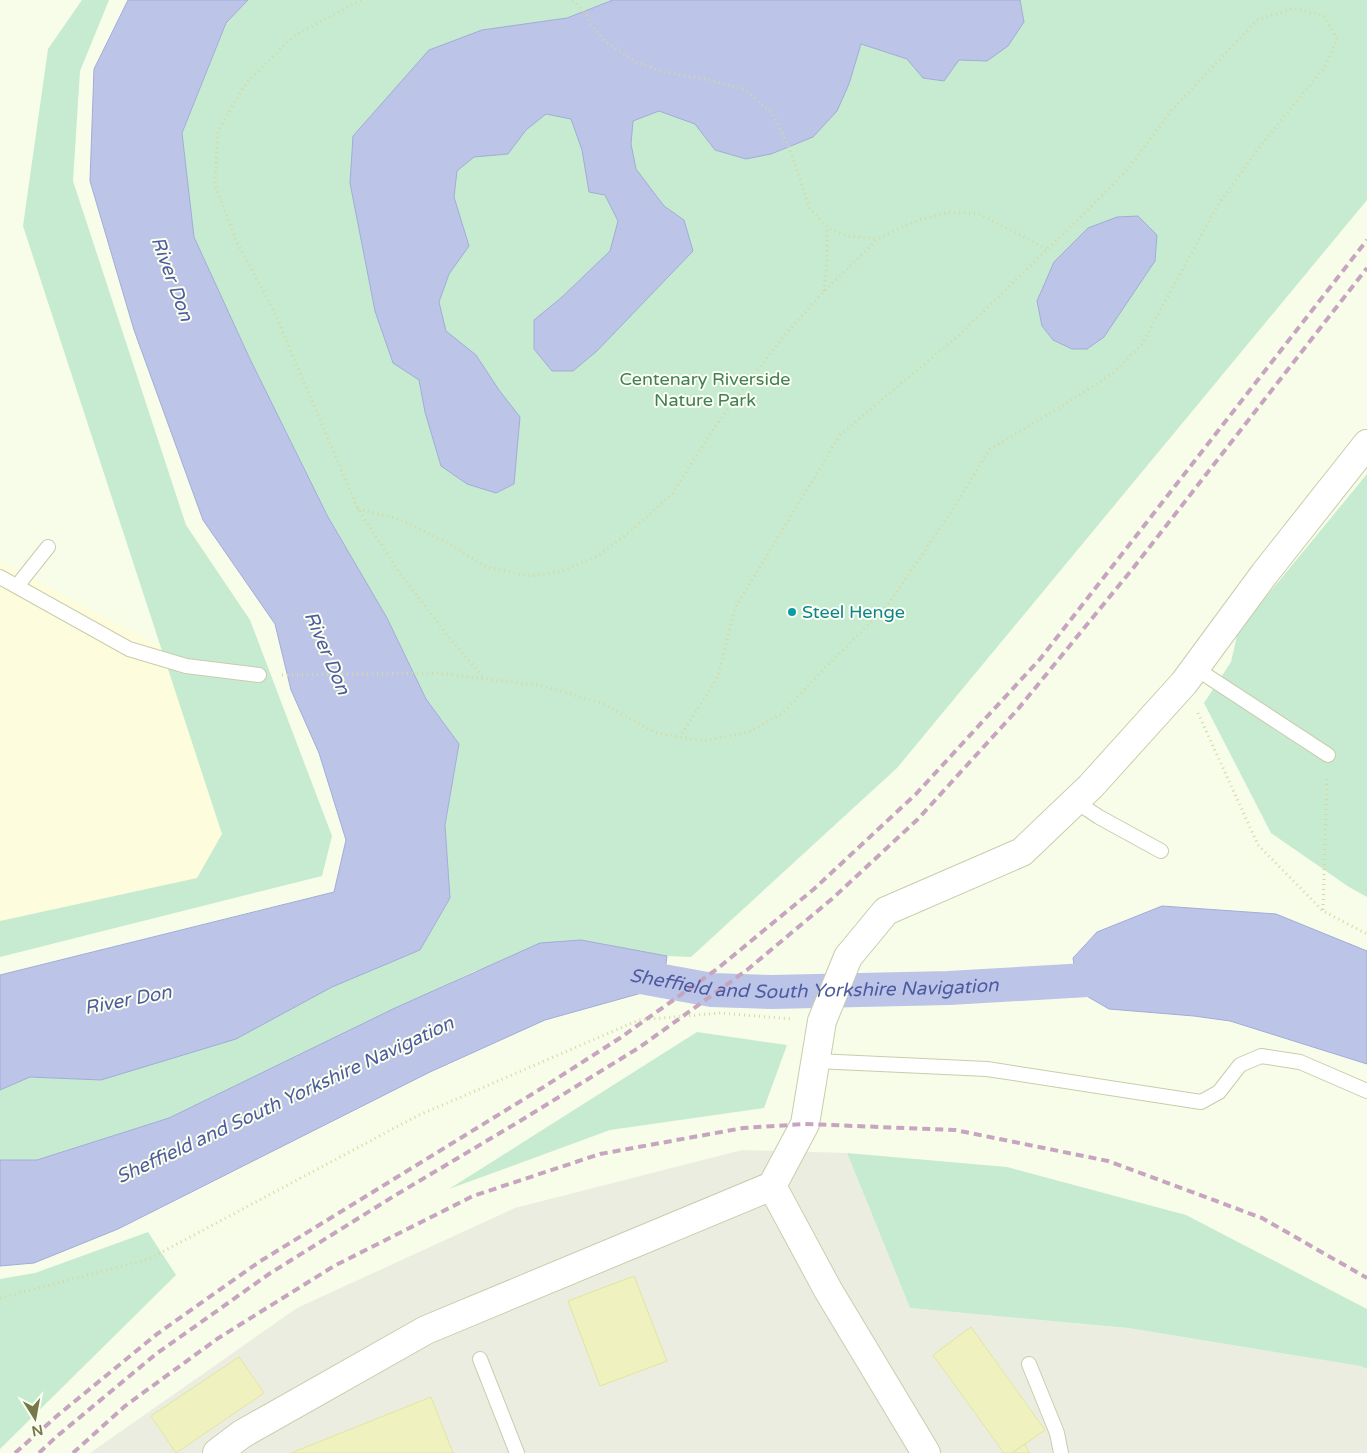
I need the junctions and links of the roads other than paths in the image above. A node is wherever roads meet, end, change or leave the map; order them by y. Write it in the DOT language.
graph roads {
  1 [pos="1367,444"];
  2 [pos="48,547"];
  3 [pos="0,577"];
  4 [pos="17,586"];
  5 [pos="259,675"];
  6 [pos="1190,676"];
  7 [pos="1328,755"];
  8 [pos="1075,801"];
  9 [pos="1161,851"];
  10 [pos="816,1060"];
  11 [pos="1367,1091"];
  12 [pos="772,1186"];
  13 [pos="480,1359"];
  14 [pos="1029,1364"];
  15 [pos="217,1453"];
  16 [pos="518,1453"];
  17 [pos="926,1453"];
  18 [pos="1061,1453"];
  1 -- 6 [label="street"];
  2 -- 4 [label="lane"];
  3 -- 4 [label="lane"];
  4 -- 5 [label="lane"];
  6 -- 7 [label="lane"];
  6 -- 8 [label="street"];
  8 -- 9 [label="lane"];
  8 -- 10 [label="street"];
  10 -- 11 [label="lane"];
  10 -- 12 [label="street"];
  12 -- 15 [label="street"];
  12 -- 17 [label="street"];
  13 -- 16 [label="lane"];
  14 -- 18 [label="lane"];
}
